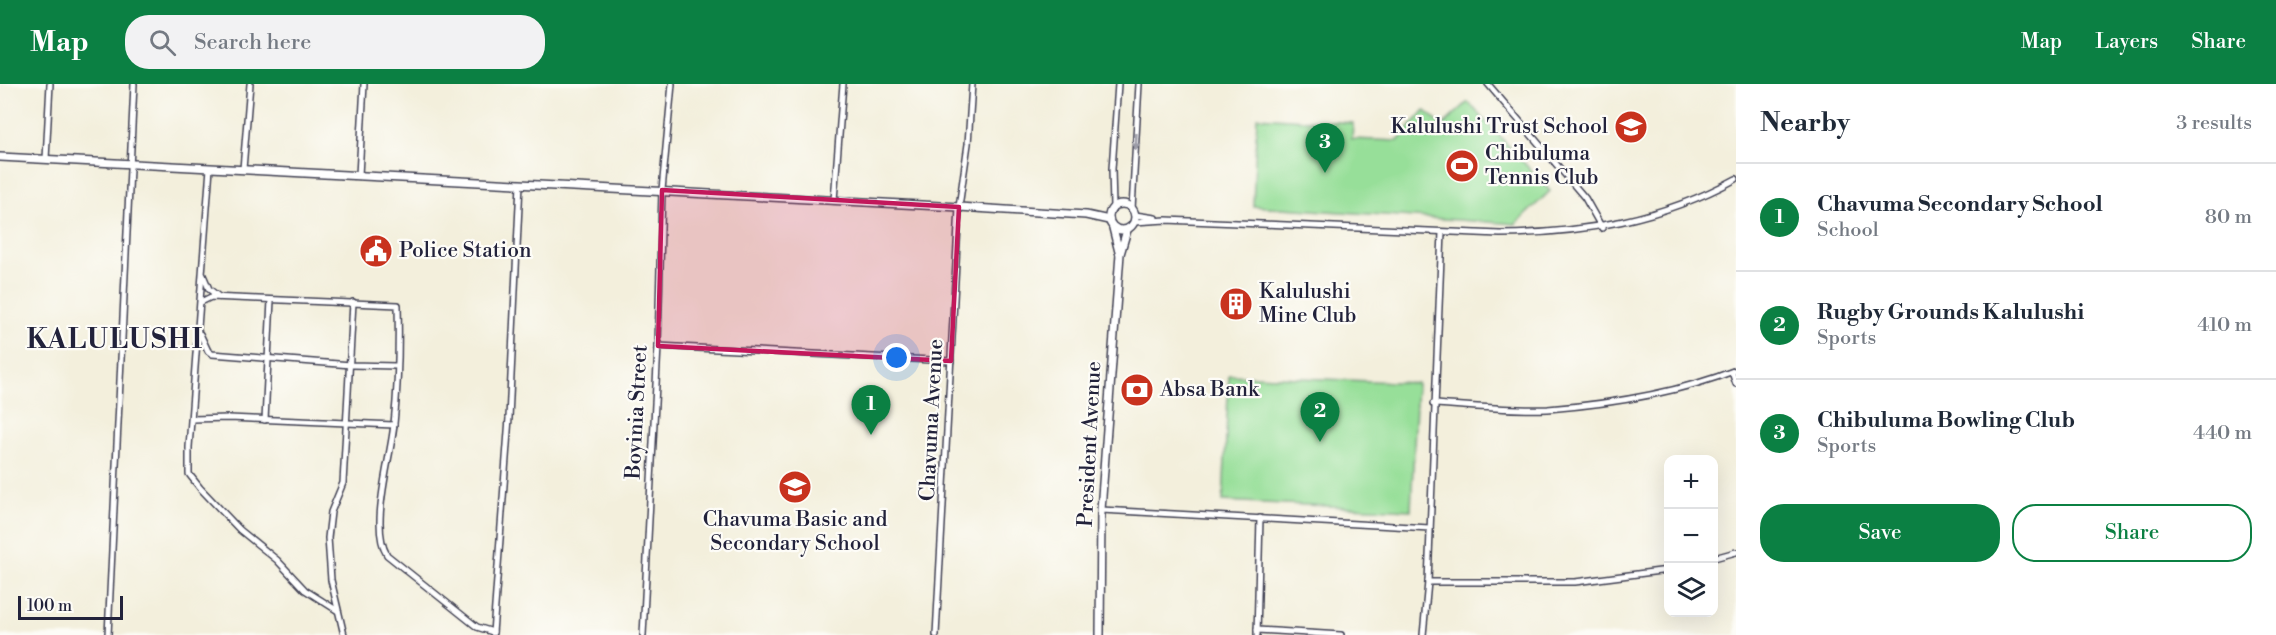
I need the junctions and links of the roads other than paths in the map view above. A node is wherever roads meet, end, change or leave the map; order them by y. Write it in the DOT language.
graph roads {
  1 [pos="50,84"];
  2 [pos="134,84"];
  3 [pos="250,84"];
  4 [pos="364,84"];
  5 [pos="672,84"];
  6 [pos="843,84"];
  7 [pos="972,84"];
  8 [pos="1118,84"];
  9 [pos="1139,84"];
  10 [pos="1488,84"];
  11 [pos="0,157"];
  12 [pos="46,159"];
  13 [pos="130,164"];
  14 [pos="210,168"];
  15 [pos="243,170"];
  16 [pos="359,176"];
  17 [pos="1736,179"];
  18 [pos="520,184"];
  19 [pos="662,190"];
  20 [pos="834,200"];
  21 [pos="959,207"];
  22 [pos="1110,213"];
  23 [pos="1134,215"];
  24 [pos="1113,228"];
  25 [pos="1602,228"];
  26 [pos="1126,230"];
  27 [pos="1442,232"];
  28 [pos="1120,254"];
  29 [pos="202,273"];
  30 [pos="219,297"];
  31 [pos="272,300"];
  32 [pos="201,302"];
  33 [pos="353,302"];
  34 [pos="199,331"];
  35 [pos="658,346"];
  36 [pos="268,358"];
  37 [pos="951,361"];
  38 [pos="351,365"];
  39 [pos="396,366"];
  40 [pos="1734,371"];
  41 [pos="1736,384"];
  42 [pos="1433,404"];
  43 [pos="192,419"];
  44 [pos="265,420"];
  45 [pos="347,424"];
  46 [pos="394,425"];
  47 [pos="1101,510"];
  48 [pos="1260,518"];
  49 [pos="1430,528"];
  50 [pos="1736,552"];
  51 [pos="1718,557"];
  52 [pos="1664,571"];
  53 [pos="1428,582"];
  54 [pos="338,611"];
  55 [pos="493,633"];
  56 [pos="1257,633"];
  57 [pos="108,635"];
  58 [pos="344,635"];
  59 [pos="643,635"];
  60 [pos="936,635"];
  61 [pos="1100,635"];
  62 [pos="1341,635"];
  63 [pos="1423,635"];
  1 -- 12 [label="street"];
  2 -- 13 [label="street"];
  3 -- 15 [label="street"];
  4 -- 16 [label="street"];
  5 -- 19 [label="street, Boyinia Street"];
  6 -- 20 [label="street"];
  7 -- 21 [label="street, Chavuma Avenue"];
  8 -- 22 [label="street"];
  9 -- 23 [label="street, one-way"];
  10 -- 25 [label="street"];
  11 -- 12 [label="street"];
  12 -- 13 [label="street"];
  13 -- 14 [label="street"];
  13 -- 57 [label="street"];
  14 -- 15 [label="street"];
  14 -- 29 [label="street"];
  15 -- 16 [label="street"];
  16 -- 18 [label="street"];
  17 -- 25 [label="street"];
  18 -- 19 [label="street"];
  18 -- 55 [label="street"];
  19 -- 20 [label="street"];
  19 -- 35 [label="street, Boyinia Street"];
  20 -- 21 [label="street"];
  21 -- 22 [label="street"];
  21 -- 37 [label="street, Chavuma Avenue"];
  22 -- 23 [label="street"];
  22 -- 24 [label="street, President Avenue"];
  23 -- 26 [label="street"];
  23 -- 27 [label="street"];
  24 -- 26 [label="street"];
  24 -- 28 [label="street, President Avenue"];
  25 -- 27 [label="street"];
  26 -- 28 [label="street, President Avenue"];
  27 -- 42 [label="street"];
  28 -- 47 [label="street, President Avenue"];
  29 -- 30 [label="street"];
  29 -- 32 [label="street"];
  30 -- 31 [label="street"];
  30 -- 32 [label="street"];
  31 -- 33 [label="street"];
  31 -- 36 [label="street"];
  32 -- 34 [label="street"];
  33 -- 38 [label="street"];
  33 -- 39 [label="street"];
  34 -- 36 [label="street"];
  34 -- 43 [label="street"];
  35 -- 37 [label="street"];
  35 -- 59 [label="street, Boyinia Street"];
  36 -- 38 [label="street"];
  36 -- 44 [label="street"];
  37 -- 60 [label="street, Chavuma Avenue"];
  38 -- 39 [label="street"];
  38 -- 45 [label="street"];
  39 -- 46 [label="street"];
  40 -- 41 [label="street"];
  40 -- 42 [label="street"];
  42 -- 49 [label="street"];
  43 -- 44 [label="street"];
  43 -- 54 [label="street"];
  44 -- 45 [label="street"];
  45 -- 46 [label="street"];
  45 -- 54 [label="street"];
  46 -- 55 [label="street"];
  47 -- 48 [label="street"];
  47 -- 61 [label="street, President Avenue"];
  48 -- 49 [label="street"];
  48 -- 56 [label="street"];
  49 -- 53 [label="street"];
  50 -- 51 [label="street"];
  52 -- 53 [label="street"];
  53 -- 63 [label="street"];
  54 -- 58 [label="street"];
  56 -- 62 [label="street"];
}
